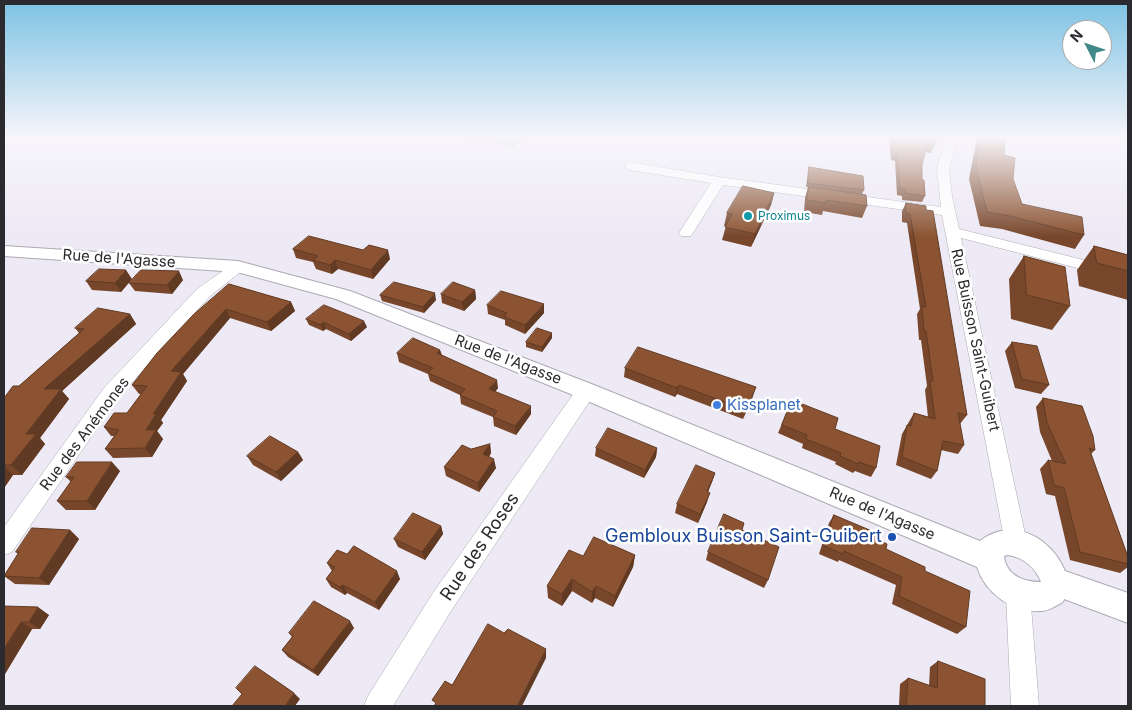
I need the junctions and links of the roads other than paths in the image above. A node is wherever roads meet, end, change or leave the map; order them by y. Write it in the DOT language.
graph roads {
  1 [pos="663,171"];
  2 [pos="943,171"];
  3 [pos="719,180"];
  4 [pos="949,212"];
  5 [pos="953,232"];
  6 [pos="686,233"];
  7 [pos="4,251"];
  8 [pos="238,267"];
  9 [pos="1128,276"];
  10 [pos="586,390"];
  11 [pos="1016,543"];
  12 [pos="4,546"];
  13 [pos="988,558"];
  14 [pos="1056,582"];
  15 [pos="1018,594"];
  16 [pos="1128,608"];
  17 [pos="378,706"];
  18 [pos="1025,706"];
  1 -- 3 [label="street"];
  2 -- 4 [label="street, Rue Buisson Saint-Guibert"];
  3 -- 4 [label="street"];
  3 -- 6 [label="street"];
  4 -- 5 [label="street, Rue Buisson Saint-Guibert"];
  5 -- 9 [label="street"];
  5 -- 11 [label="street, Rue Buisson Saint-Guibert"];
  7 -- 8 [label="street, Rue de l'Agasse"];
  8 -- 10 [label="street, Rue de l'Agasse"];
  8 -- 12 [label="street, Rue des Anémones"];
  10 -- 13 [label="street, Rue de l'Agasse"];
  10 -- 17 [label="street, Rue des Roses"];
  11 -- 13 [label="street"];
  11 -- 14 [label="street"];
  13 -- 15 [label="street"];
  14 -- 15 [label="street"];
  14 -- 16 [label="street"];
  15 -- 18 [label="street"];
}
